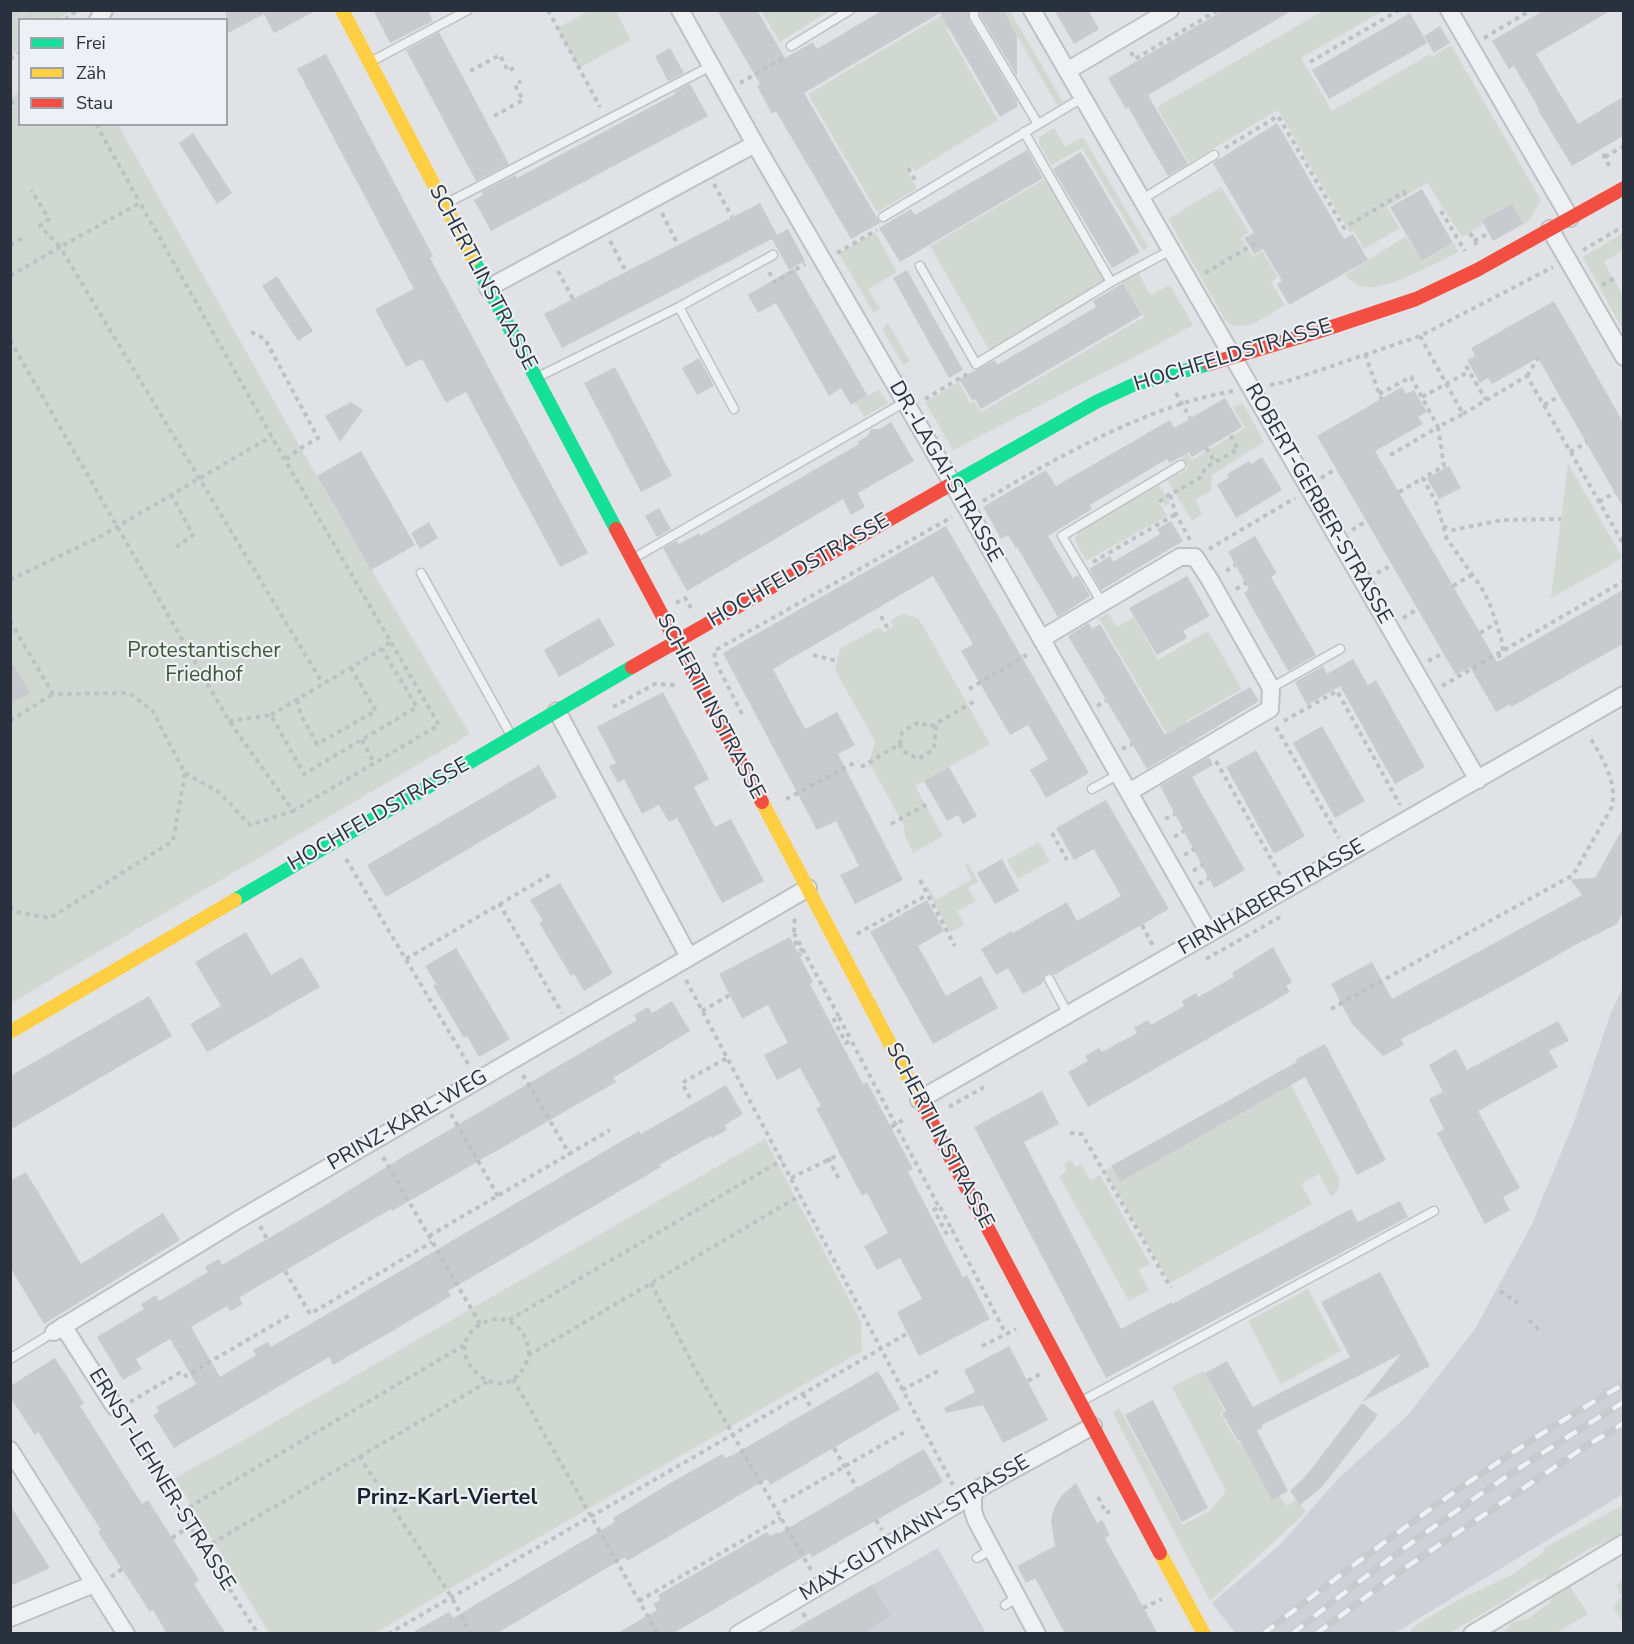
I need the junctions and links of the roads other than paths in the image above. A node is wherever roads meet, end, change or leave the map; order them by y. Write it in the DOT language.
graph roads {
  1 [pos="342,10"];
  2 [pos="468,10"];
  3 [pos="680,10"];
  4 [pos="850,10"];
  5 [pos="974,10"];
  6 [pos="1032,10"];
  7 [pos="1170,10"];
  8 [pos="1449,10"];
  9 [pos="791,46"];
  10 [pos="369,63"];
  11 [pos="711,66"];
  12 [pos="1067,71"];
  13 [pos="1082,98"];
  14 [pos="1038,124"];
  15 [pos="1024,132"];
  16 [pos="755,144"];
  17 [pos="1214,155"];
  18 [pos="1623,190"];
  19 [pos="1142,200"];
  20 [pos="443,204"];
  21 [pos="883,217"];
  22 [pos="1570,218"];
  23 [pos="1550,229"];
  24 [pos="1171,250"];
  25 [pos="773,255"];
  26 [pos="920,266"];
  27 [pos="1111,282"];
  28 [pos="488,288"];
  29 [pos="680,306"];
  30 [pos="1623,357"];
  31 [pos="1233,358"];
  32 [pos="535,379"];
  33 [pos="905,402"];
  34 [pos="734,409"];
  35 [pos="1181,465"];
  36 [pos="952,484"];
  37 [pos="632,560"];
  38 [pos="421,573"];
  39 [pos="1102,603"];
  40 [pos="675,642"];
  41 [pos="1042,642"];
  42 [pos="1340,649"];
  43 [pos="1271,688"];
  44 [pos="1623,695"];
  45 [pos="557,711"];
  46 [pos="512,737"];
  47 [pos="1119,774"];
  48 [pos="1478,780"];
  49 [pos="1092,789"];
  50 [pos="1129,792"];
  51 [pos="808,888"];
  52 [pos="1209,933"];
  53 [pos="683,961"];
  54 [pos="1049,979"];
  55 [pos="1068,1014"];
  56 [pos="10,1032"];
  57 [pos="919,1100"];
  58 [pos="1434,1212"];
  59 [pos="58,1329"];
  60 [pos="10,1359"];
  61 [pos="1080,1402"];
  62 [pos="116,1408"];
  63 [pos="1093,1426"];
  64 [pos="10,1450"];
  65 [pos="967,1498"];
  66 [pos="1623,1543"];
  67 [pos="993,1549"];
  68 [pos="977,1558"];
  69 [pos="94,1584"];
  70 [pos="10,1618"];
  71 [pos="126,1634"];
  72 [pos="738,1634"];
  73 [pos="1037,1634"];
  74 [pos="1204,1634"];
  75 [pos="1472,1634"];
  1 -- 10 [label="street, SCHERTLINSTRASSE"];
  2 -- 10 [label="lane"];
  3 -- 11 [label="street, DR.-LAGAI-STRASSE"];
  4 -- 9 [label="lane"];
  5 -- 14 [label="lane"];
  6 -- 12 [label="street, ROBERT-GERBER-STRASSE"];
  7 -- 12 [label="street"];
  8 -- 22 [label="street"];
  10 -- 20 [label="street, SCHERTLINSTRASSE"];
  11 -- 16 [label="street, DR.-LAGAI-STRASSE"];
  11 -- 20 [label="lane"];
  12 -- 13 [label="street, ROBERT-GERBER-STRASSE"];
  13 -- 14 [label="lane"];
  13 -- 19 [label="street, ROBERT-GERBER-STRASSE"];
  14 -- 15 [label="lane"];
  15 -- 21 [label="lane"];
  15 -- 27 [label="lane"];
  16 -- 28 [label="street"];
  16 -- 33 [label="street, DR.-LAGAI-STRASSE"];
  17 -- 19 [label="lane"];
  18 -- 22 [label="street, HOCHFELDSTRASSE"];
  19 -- 24 [label="street, ROBERT-GERBER-STRASSE"];
  20 -- 28 [label="street, SCHERTLINSTRASSE"];
  22 -- 23 [label="street, HOCHFELDSTRASSE"];
  23 -- 30 [label="street"];
  23 -- 31 [label="street, HOCHFELDSTRASSE"];
  24 -- 27 [label="lane"];
  24 -- 31 [label="street, ROBERT-GERBER-STRASSE"];
  25 -- 29 [label="lane"];
  26 -- 27 [label="lane"];
  28 -- 32 [label="street, SCHERTLINSTRASSE"];
  29 -- 32 [label="lane"];
  29 -- 34 [label="lane"];
  31 -- 36 [label="street, HOCHFELDSTRASSE"];
  31 -- 48 [label="street, ROBERT-GERBER-STRASSE"];
  32 -- 37 [label="street, SCHERTLINSTRASSE"];
  33 -- 36 [label="street, DR.-LAGAI-STRASSE"];
  33 -- 37 [label="lane"];
  35 -- 39 [label="lane"];
  36 -- 40 [label="street, HOCHFELDSTRASSE"];
  36 -- 41 [label="street, DR.-LAGAI-STRASSE"];
  37 -- 40 [label="street, SCHERTLINSTRASSE"];
  38 -- 46 [label="lane"];
  39 -- 41 [label="street"];
  39 -- 43 [label="street"];
  40 -- 45 [label="street, HOCHFELDSTRASSE"];
  40 -- 51 [label="street, SCHERTLINSTRASSE"];
  41 -- 47 [label="street, DR.-LAGAI-STRASSE"];
  42 -- 43 [label="lane"];
  43 -- 50 [label="street"];
  44 -- 48 [label="street, FIRNHABERSTRASSE"];
  45 -- 46 [label="street, HOCHFELDSTRASSE"];
  45 -- 53 [label="street"];
  46 -- 56 [label="street, HOCHFELDSTRASSE"];
  47 -- 49 [label="lane"];
  47 -- 50 [label="street, DR.-LAGAI-STRASSE"];
  48 -- 52 [label="street, FIRNHABERSTRASSE"];
  50 -- 52 [label="street, DR.-LAGAI-STRASSE"];
  51 -- 53 [label="street, PRINZ-KARL-WEG"];
  51 -- 57 [label="street, SCHERTLINSTRASSE"];
  52 -- 55 [label="street, FIRNHABERSTRASSE"];
  53 -- 59 [label="street, PRINZ-KARL-WEG"];
  54 -- 55 [label="lane"];
  55 -- 57 [label="street, FIRNHABERSTRASSE"];
  57 -- 61 [label="street, SCHERTLINSTRASSE"];
  58 -- 61 [label="lane"];
  59 -- 60 [label="lane, PRINZ-KARL-WEG"];
  59 -- 62 [label="street, ERNST-LEHNER-STRASSE"];
  61 -- 63 [label="street, SCHERTLINSTRASSE"];
  63 -- 65 [label="street, MAX-GUTMANN-STRASSE"];
  63 -- 74 [label="street, SCHERTLINSTRASSE"];
  64 -- 69 [label="street"];
  65 -- 67 [label="street"];
  65 -- 72 [label="street, MAX-GUTMANN-STRASSE"];
  66 -- 75 [label="street"];
  67 -- 68 [label="lane"];
  67 -- 73 [label="street"];
  69 -- 70 [label="street"];
  69 -- 71 [label="street"];
}
